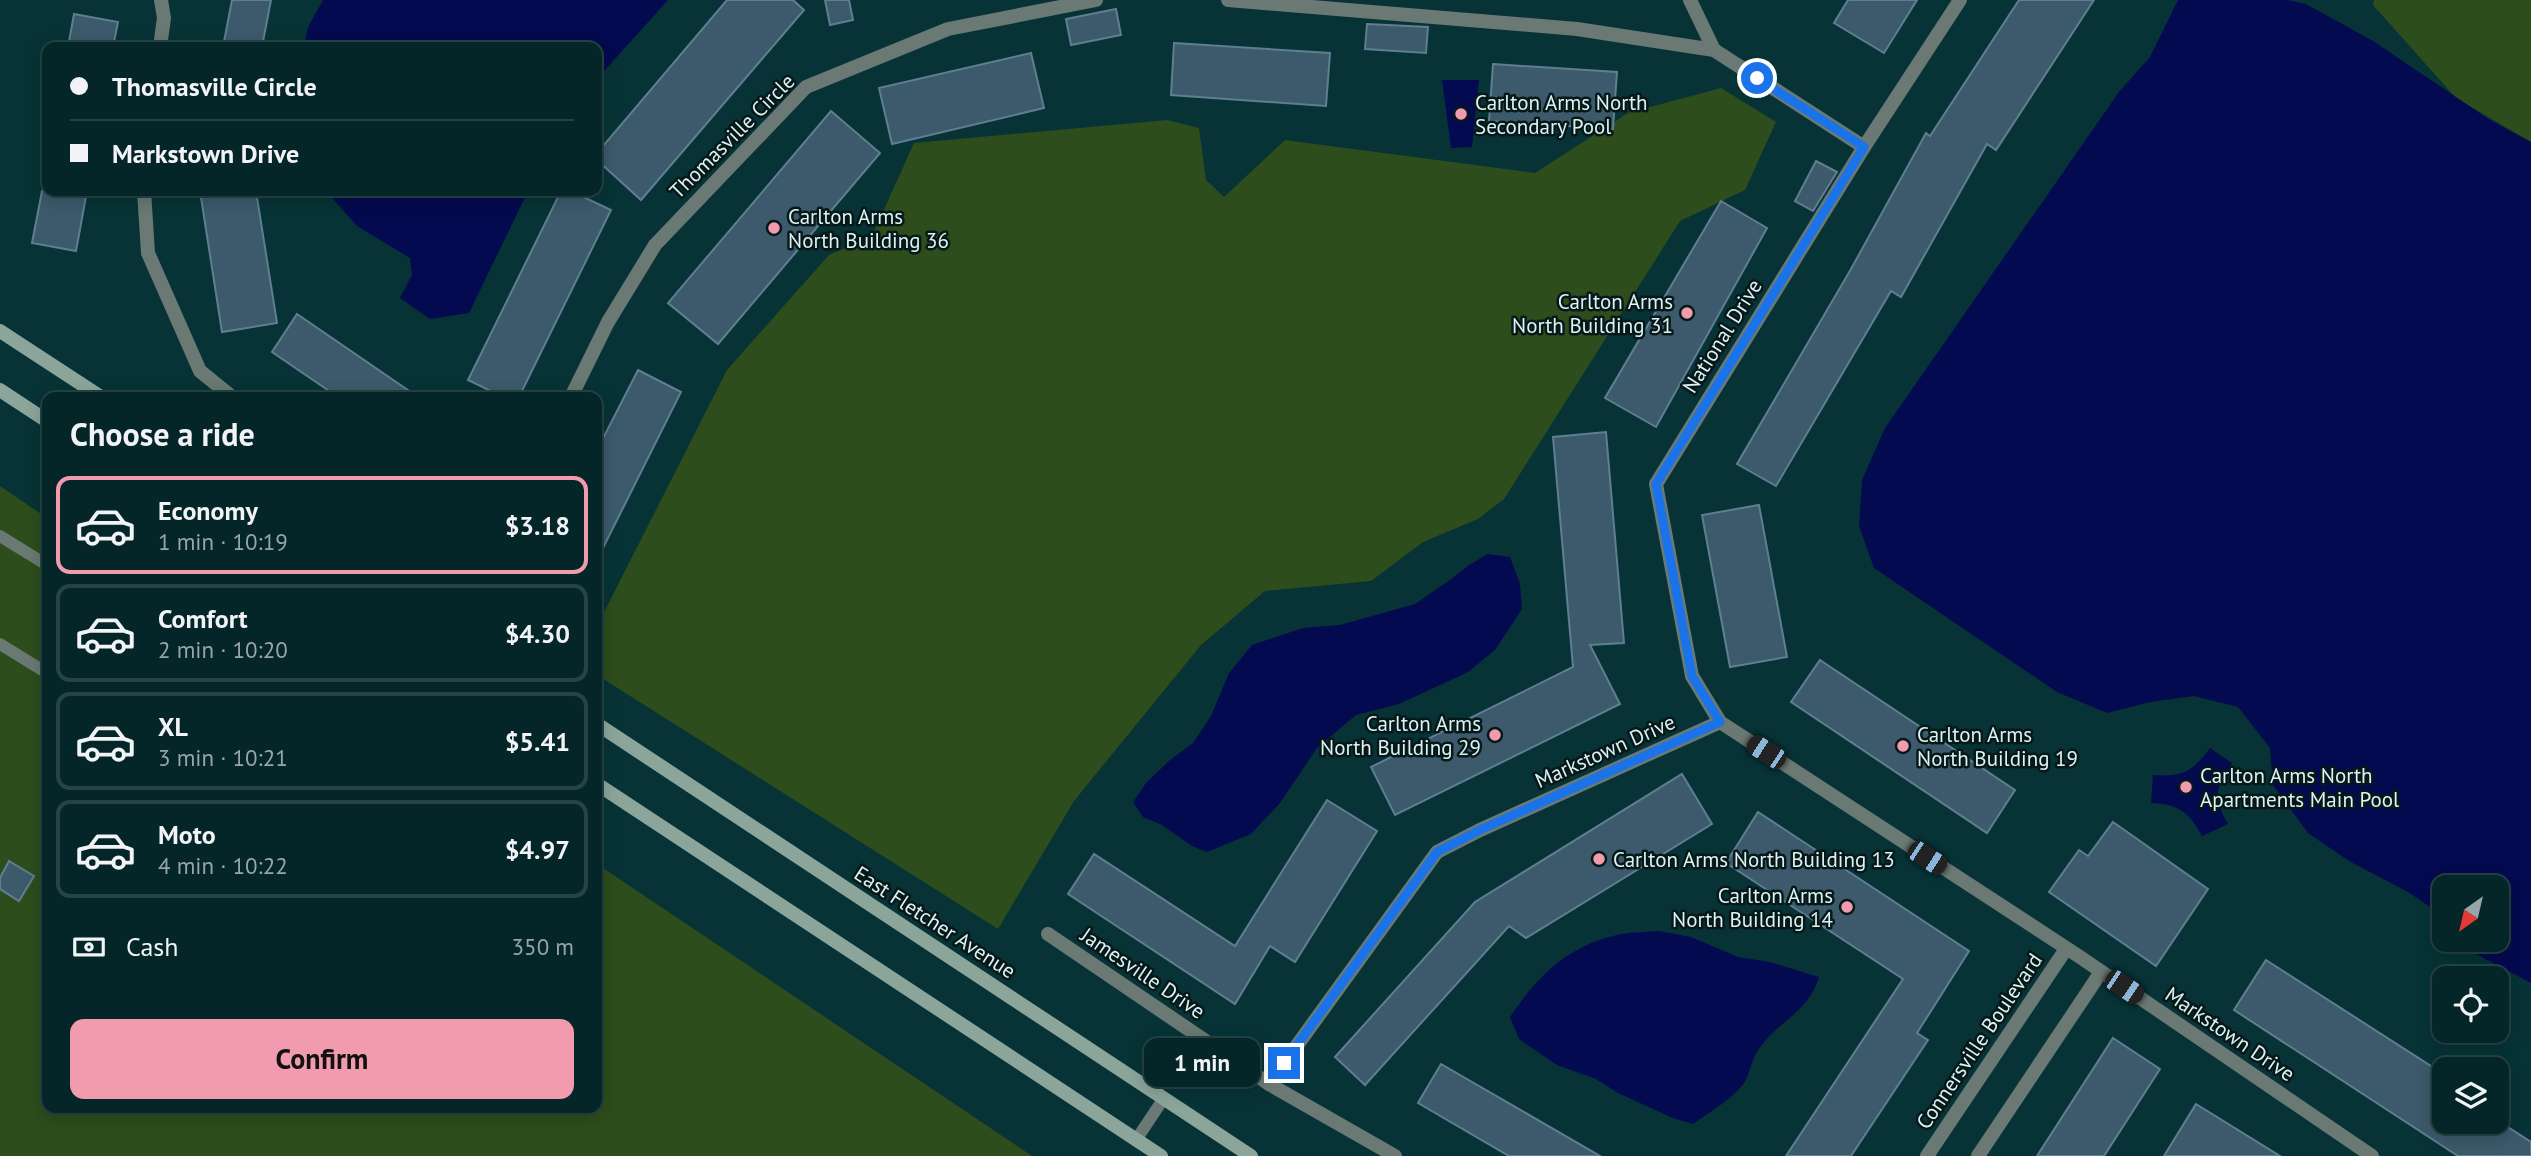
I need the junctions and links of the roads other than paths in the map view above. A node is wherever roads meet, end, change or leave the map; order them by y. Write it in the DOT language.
graph roads {
  1 [pos="160,0"];
  2 [pos="1096,0"];
  3 [pos="1228,0"];
  4 [pos="1690,0"];
  5 [pos="1960,0"];
  6 [pos="161,42"];
  7 [pos="1714,50"];
  8 [pos="1864,147"];
  9 [pos="144,196"];
  10 [pos="0,331"];
  11 [pos="0,390"];
  12 [pos="93,392"];
  13 [pos="226,392"];
  14 [pos="573,392"];
  15 [pos="42,418"];
  16 [pos="0,536"];
  17 [pos="42,562"];
  18 [pos="0,644"];
  19 [pos="42,670"];
  20 [pos="1720,722"];
  21 [pos="602,727"];
  22 [pos="602,787"];
  23 [pos="1048,934"];
  24 [pos="2066,949"];
  25 [pos="2101,972"];
  26 [pos="1269,1084"];
  27 [pos="1164,1098"];
  28 [pos="1136,1140"];
  29 [pos="1161,1156"];
  30 [pos="1251,1156"];
  31 [pos="1395,1156"];
  32 [pos="1927,1156"];
  33 [pos="1978,1156"];
  34 [pos="2372,1156"];
  1 -- 6 [label="street"];
  2 -- 14 [label="street, Thomasville Circle"];
  3 -- 7 [label="street"];
  4 -- 7 [label="street"];
  5 -- 8 [label="street, National Drive"];
  7 -- 8 [label="street"];
  8 -- 20 [label="street, National Drive"];
  9 -- 13 [label="street"];
  10 -- 12 [label="main road"];
  11 -- 15 [label="main road"];
  16 -- 17 [label="lane"];
  18 -- 19 [label="lane"];
  20 -- 24 [label="street, Markstown Drive"];
  20 -- 26 [label="street, Markstown Drive"];
  21 -- 27 [label="main road, East Fletcher Avenue"];
  22 -- 28 [label="main road"];
  23 -- 26 [label="street, Jamesville Drive"];
  24 -- 25 [label="street, Markstown Drive"];
  24 -- 32 [label="street, Connersville Boulevard"];
  25 -- 33 [label="street"];
  25 -- 34 [label="street, Markstown Drive"];
  26 -- 31 [label="street, Jamesville Drive"];
  27 -- 28 [label="lane"];
  27 -- 30 [label="main road, East Fletcher Avenue"];
  28 -- 29 [label="main road"];
}
